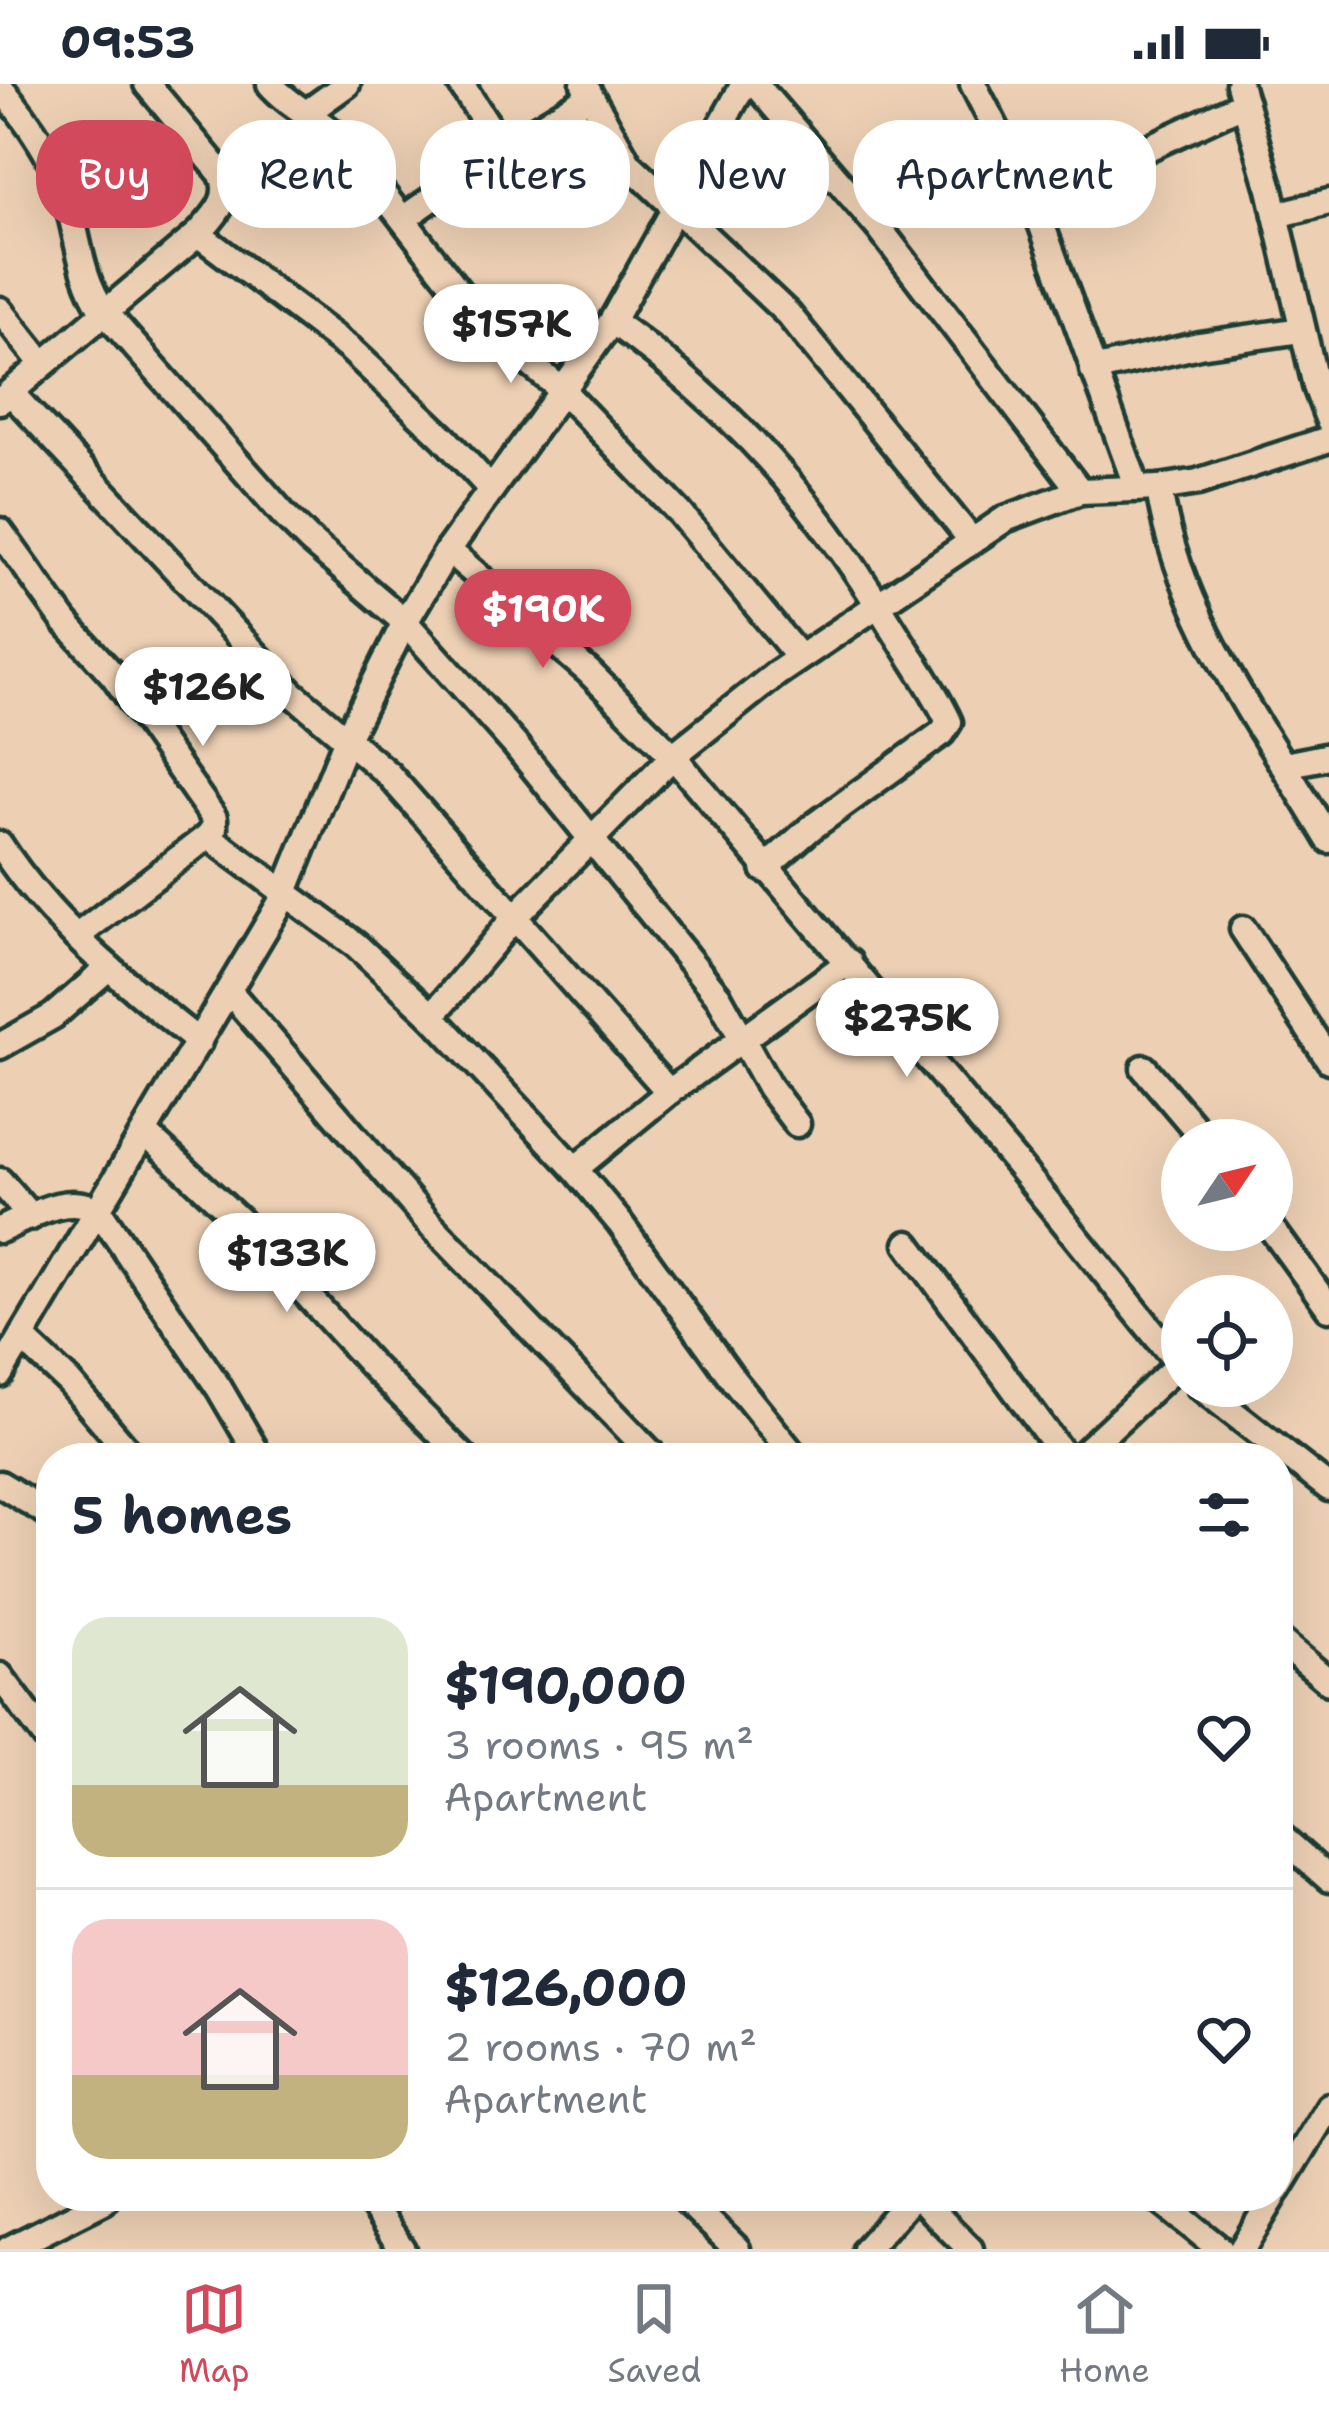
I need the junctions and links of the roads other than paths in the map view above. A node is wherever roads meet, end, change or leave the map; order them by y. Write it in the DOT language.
graph roads {
  1 [pos="147,84"];
  2 [pos="270,84"];
  3 [pos="347,84"];
  4 [pos="461,84"];
  5 [pos="744,84"];
  6 [pos="755,84"];
  7 [pos="974,84"];
  8 [pos="0,87"];
  9 [pos="587,90"];
  10 [pos="1242,94"];
  11 [pos="308,112"];
  12 [pos="484,120"];
  13 [pos="544,120"];
  14 [pos="724,120"];
  15 [pos="992,120"];
  16 [pos="1156,138"];
  17 [pos="654,189"];
  18 [pos="1329,202"];
  19 [pos="420,207"];
  20 [pos="1276,214"];
  21 [pos="403,219"];
  22 [pos="663,228"];
  23 [pos="695,228"];
  24 [pos="1043,228"];
  25 [pos="198,234"];
  26 [pos="0,310"];
  27 [pos="103,310"];
  28 [pos="612,321"];
  29 [pos="1301,330"];
  30 [pos="43,364"];
  31 [pos="1093,370"];
  32 [pos="562,390"];
  33 [pos="5,396"];
  34 [pos="1329,421"];
  35 [pos="1329,439"];
  36 [pos="1148,488"];
  37 [pos="491,489"];
  38 [pos="1080,491"];
  39 [pos="0,531"];
  40 [pos="972,541"];
  41 [pos="448,550"];
  42 [pos="878,603"];
  43 [pos="405,622"];
  44 [pos="799,657"];
  45 [pos="347,738"];
  46 [pos="673,756"];
  47 [pos="1329,756"];
  48 [pos="1285,765"];
  49 [pos="208,836"];
  50 [pos="1329,840"];
  51 [pos="590,841"];
  52 [pos="0,845"];
  53 [pos="764,868"];
  54 [pos="284,892"];
  55 [pos="515,916"];
  56 [pos="1243,929"];
  57 [pos="76,937"];
  58 [pos="849,962"];
  59 [pos="106,969"];
  60 [pos="229,991"];
  61 [pos="432,1016"];
  62 [pos="744,1038"];
  63 [pos="199,1042"];
  64 [pos="0,1046"];
  65 [pos="1329,1060"];
  66 [pos="1144,1068"];
  67 [pos="669,1092"];
  68 [pos="1187,1119"];
  69 [pos="797,1124"];
  70 [pos="146,1134"];
  71 [pos="575,1169"];
  72 [pos="0,1181"];
  73 [pos="100,1212"];
  74 [pos="31,1216"];
  75 [pos="0,1230"];
  76 [pos="908,1244"];
  77 [pos="1288,1251"];
  78 [pos="1329,1308"];
  79 [pos="22,1338"];
  80 [pos="1161,1343"];
  81 [pos="0,1374"];
  82 [pos="1161,1383"];
  83 [pos="1226,1407"];
  84 [pos="121,1443"];
  85 [pos="251,1443"];
  86 [pos="450,1443"];
  87 [pos="641,1443"];
  88 [pos="784,1443"];
  89 [pos="1054,1443"];
  90 [pos="1095,1443"];
  91 [pos="1272,1443"];
  92 [pos="1293,1460"];
  93 [pos="0,1484"];
  94 [pos="1329,1488"];
  95 [pos="36,1506"];
  96 [pos="1293,1652"];
  97 [pos="1329,1682"];
  98 [pos="3,1687"];
  99 [pos="36,1726"];
  100 [pos="1293,1847"];
  101 [pos="1329,1879"];
  102 [pos="1329,2106"];
  103 [pos="1293,2165"];
  104 [pos="84,2211"];
  105 [pos="376,2211"];
  106 [pos="698,2211"];
  107 [pos="901,2211"];
  108 [pos="931,2211"];
  109 [pos="1173,2211"];
  110 [pos="1265,2211"];
  111 [pos="9,2249"];
  112 [pos="402,2249"];
  113 [pos="737,2249"];
  114 [pos="866,2249"];
  115 [pos="970,2249"];
  116 [pos="1220,2249"];
  117 [pos="1242,2249"];
  1 -- 25 [label="street"];
  2 -- 11 [label="street"];
  3 -- 11 [label="street"];
  4 -- 12 [label="street"];
  5 -- 14 [label="street"];
  6 -- 38 [label="street"];
  7 -- 15 [label="street"];
  8 -- 27 [label="street"];
  9 -- 13 [label="street"];
  9 -- 17 [label="street"];
  10 -- 16 [label="street"];
  10 -- 20 [label="street"];
  11 -- 21 [label="street"];
  18 -- 20 [label="street"];
  19 -- 21 [label="street"];
  20 -- 29 [label="street"];
  21 -- 32 [label="street"];
  22 -- 28 [label="street"];
  23 -- 40 [label="street"];
  24 -- 31 [label="street"];
  25 -- 27 [label="street"];
  25 -- 37 [label="street"];
  26 -- 30 [label="street"];
  27 -- 30 [label="street"];
  27 -- 43 [label="street"];
  28 -- 32 [label="street"];
  28 -- 42 [label="street"];
  29 -- 31 [label="street"];
  29 -- 34 [label="street"];
  30 -- 33 [label="street"];
  31 -- 36 [label="street"];
  32 -- 37 [label="street"];
  32 -- 44 [label="street"];
  33 -- 45 [label="street"];
  35 -- 36 [label="street"];
  36 -- 38 [label="street"];
  36 -- 48 [label="street"];
  37 -- 41 [label="street"];
  38 -- 40 [label="street"];
  39 -- 49 [label="street"];
  40 -- 42 [label="street"];
  41 -- 43 [label="street"];
  41 -- 46 [label="street"];
  42 -- 44 [label="street"];
  42 -- 53 [label="street"];
  43 -- 45 [label="street"];
  43 -- 51 [label="street"];
  44 -- 46 [label="street"];
  45 -- 54 [label="street"];
  45 -- 55 [label="street"];
  46 -- 51 [label="street"];
  46 -- 53 [label="street"];
  47 -- 48 [label="street"];
  48 -- 50 [label="street"];
  49 -- 54 [label="street"];
  49 -- 57 [label="street"];
  51 -- 55 [label="street"];
  51 -- 62 [label="street"];
  52 -- 57 [label="street"];
  53 -- 58 [label="street"];
  54 -- 60 [label="street"];
  54 -- 61 [label="street"];
  55 -- 61 [label="street"];
  55 -- 67 [label="street"];
  56 -- 65 [label="street"];
  57 -- 59 [label="street"];
  58 -- 62 [label="street"];
  58 -- 80 [label="street"];
  59 -- 63 [label="street"];
  59 -- 64 [label="street"];
  60 -- 63 [label="street"];
  60 -- 87 [label="street"];
  61 -- 71 [label="street"];
  62 -- 67 [label="street"];
  62 -- 69 [label="street"];
  63 -- 70 [label="street"];
  66 -- 68 [label="street"];
  67 -- 71 [label="street"];
  70 -- 73 [label="street"];
  70 -- 86 [label="street"];
  71 -- 88 [label="street"];
  72 -- 74 [label="street"];
  73 -- 74 [label="street"];
  73 -- 79 [label="street"];
  73 -- 85 [label="street"];
  74 -- 75 [label="street"];
  76 -- 89 [label="street"];
  77 -- 78 [label="street"];
  79 -- 81 [label="street"];
  79 -- 84 [label="street"];
  82 -- 90 [label="street"];
  83 -- 91 [label="street"];
  92 -- 94 [label="street"];
  93 -- 95 [label="street"];
  96 -- 97 [label="street"];
  98 -- 99 [label="street"];
  100 -- 101 [label="street"];
  102 -- 103 [label="street"];
  104 -- 111 [label="street"];
  105 -- 112 [label="street"];
  106 -- 113 [label="street"];
  107 -- 114 [label="street"];
  108 -- 115 [label="street"];
  109 -- 116 [label="street"];
  110 -- 117 [label="street"];
}
